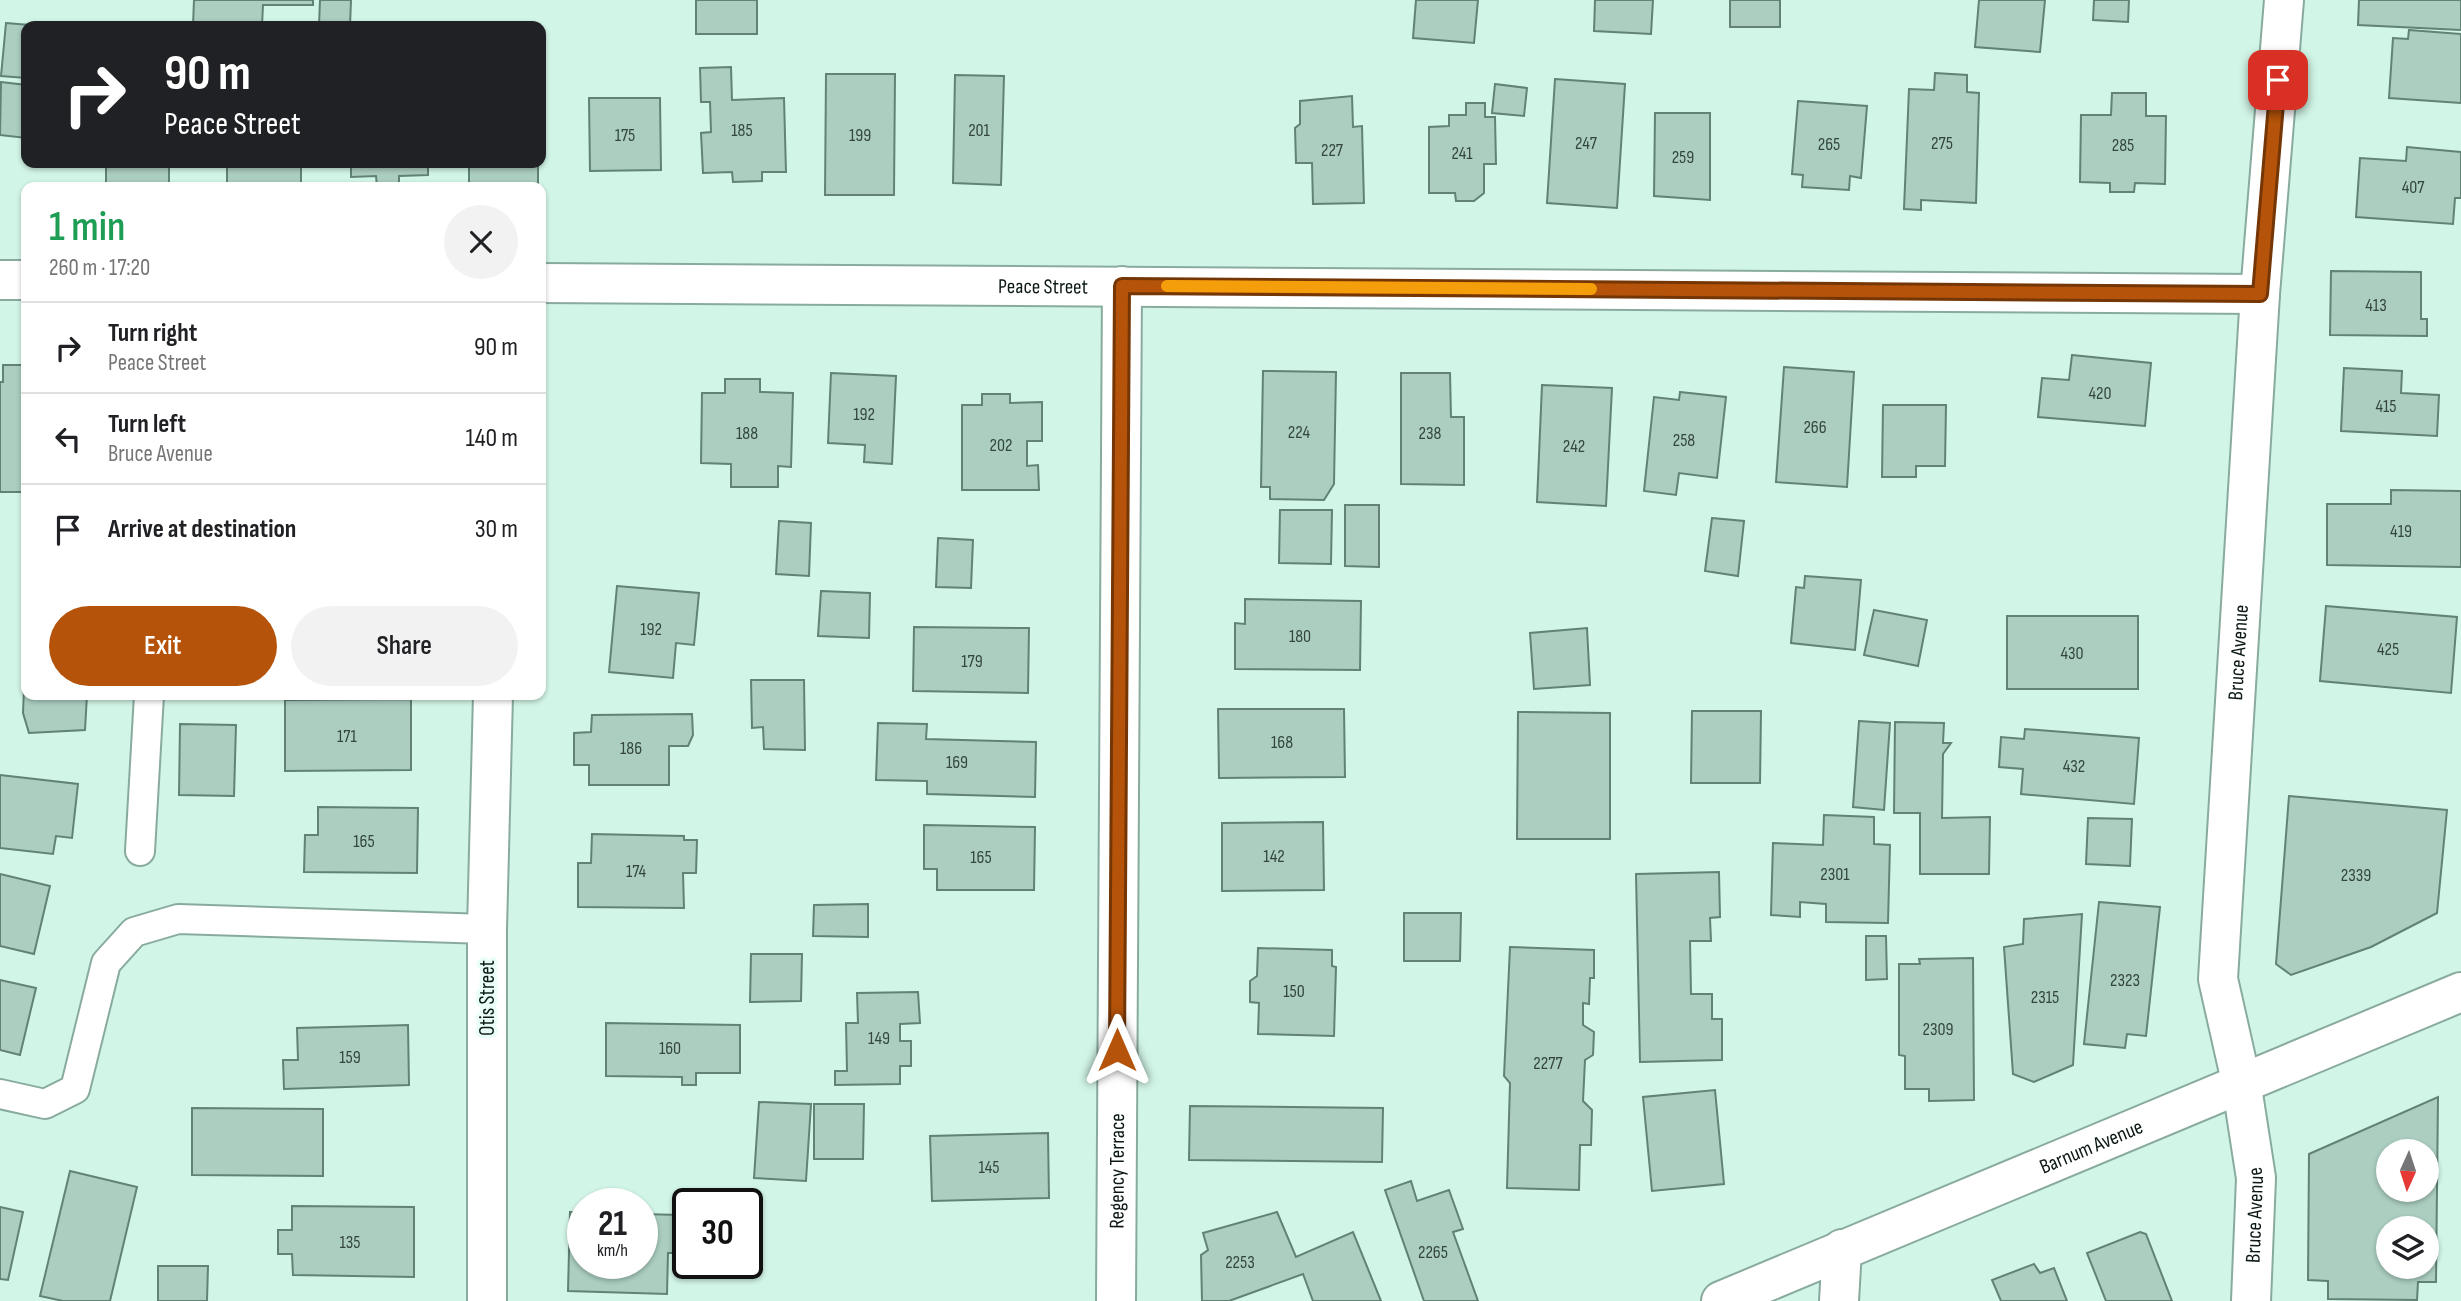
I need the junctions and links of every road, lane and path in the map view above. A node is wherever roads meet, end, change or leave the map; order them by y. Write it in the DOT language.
graph roads {
  1 [pos="2284,0"];
  2 [pos="0,280"];
  3 [pos="21,281"];
  4 [pos="546,283"];
  5 [pos="1122,286"];
  6 [pos="2260,294"];
  7 [pos="149,700"];
  8 [pos="492,700"];
  9 [pos="140,851"];
  10 [pos="486,929"];
  11 [pos="2461,992"];
  12 [pos="2241,1082"];
  13 [pos="0,1094"];
  14 [pos="1842,1249"];
  15 [pos="487,1301"];
  16 [pos="1116,1301"];
  17 [pos="1721,1301"];
  18 [pos="1839,1301"];
  19 [pos="2251,1301"];
  1 -- 6 [label="street, Bruce Avenue"];
  2 -- 3 [label="street"];
  4 -- 5 [label="street, Peace Street"];
  5 -- 6 [label="street, Peace Street"];
  5 -- 16 [label="street, Regency Terrace"];
  6 -- 12 [label="street, Bruce Avenue"];
  7 -- 9 [label="lane"];
  8 -- 10 [label="street, Otis Street"];
  10 -- 13 [label="lane"];
  10 -- 15 [label="street, Otis Street"];
  11 -- 12 [label="street, Barnum Avenue"];
  12 -- 14 [label="street, Barnum Avenue"];
  12 -- 19 [label="street, Bruce Avenue"];
  14 -- 17 [label="street, Barnum Avenue"];
  14 -- 18 [label="street"];
}
